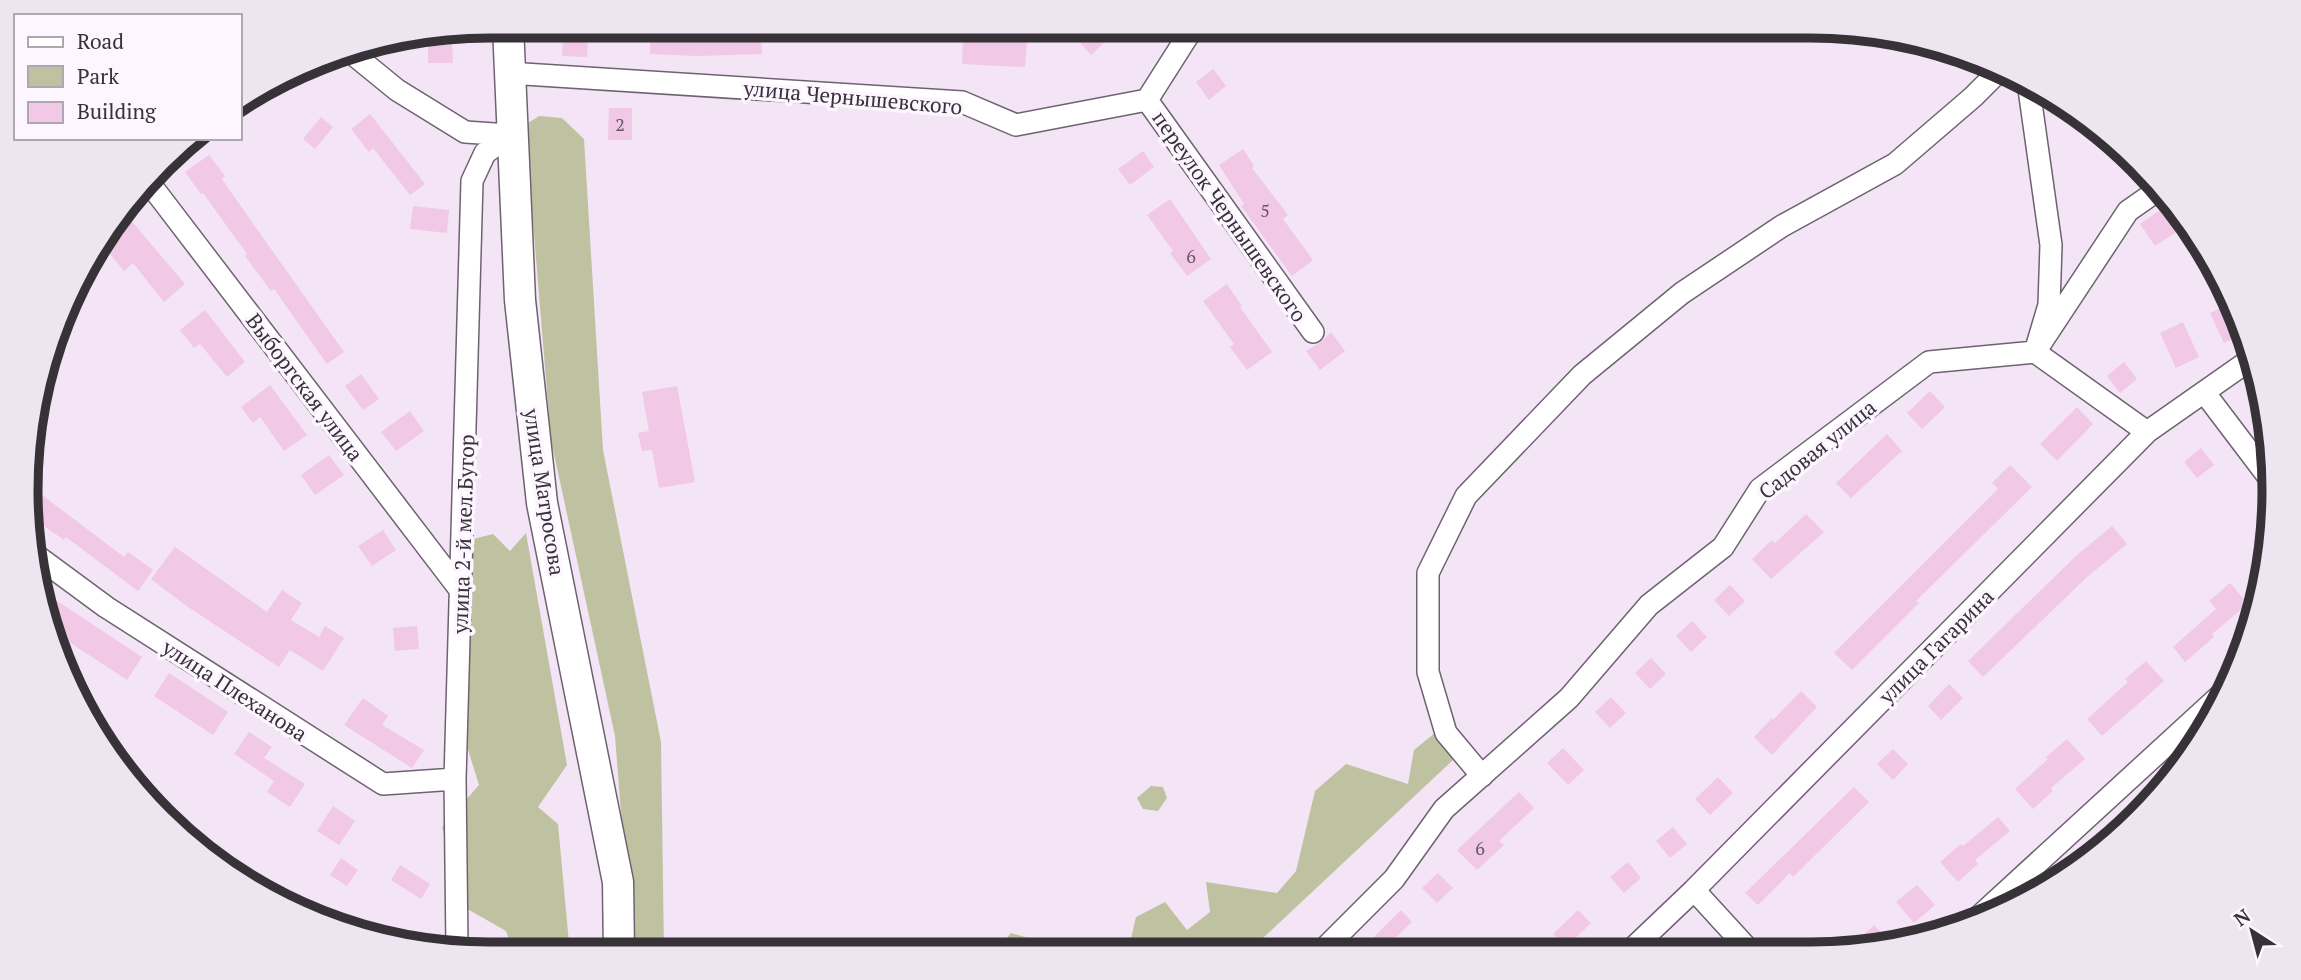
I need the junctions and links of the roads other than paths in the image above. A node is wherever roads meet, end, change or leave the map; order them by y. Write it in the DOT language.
graph roads {
  1 [pos="508,38"];
  2 [pos="1186,38"];
  3 [pos="358,58"];
  4 [pos="508,73"];
  5 [pos="1993,77"];
  6 [pos="2030,95"];
  7 [pos="1147,100"];
  8 [pos="511,135"];
  9 [pos="154,189"];
  10 [pos="2152,194"];
  11 [pos="1313,332"];
  12 [pos="2035,352"];
  13 [pos="2244,364"];
  14 [pos="2204,391"];
  15 [pos="2147,432"];
  16 [pos="2262,468"];
  17 [pos="44,561"];
  18 [pos="461,591"];
  19 [pos="2206,708"];
  20 [pos="1482,776"];
  21 [pos="455,779"];
  22 [pos="1694,890"];
  23 [pos="1995,902"];
  24 [pos="457,941"];
  25 [pos="619,942"];
  26 [pos="1331,942"];
  27 [pos="1639,942"];
  28 [pos="1742,942"];
  1 -- 4 [label="main road, улица Матросова"];
  2 -- 7 [label="street"];
  3 -- 8 [label="street"];
  4 -- 7 [label="street, улица Чернышевского"];
  4 -- 8 [label="main road, улица Матросова"];
  5 -- 20 [label="street"];
  6 -- 12 [label="street"];
  7 -- 11 [label="street, переулок Чернышевского"];
  8 -- 18 [label="street, улица 2-й мел.Бугор"];
  8 -- 25 [label="main road, улица Матросова"];
  9 -- 18 [label="street, Выборгская улица"];
  10 -- 12 [label="street"];
  12 -- 15 [label="street"];
  12 -- 20 [label="street, Садовая улица"];
  13 -- 14 [label="street, улица Гагарина"];
  14 -- 15 [label="street, улица Гагарина"];
  14 -- 16 [label="street"];
  15 -- 22 [label="street, улица Гагарина"];
  17 -- 21 [label="street, улица Плеханова"];
  18 -- 21 [label="street, улица 2-й мел.Бугор"];
  19 -- 23 [label="street"];
  20 -- 26 [label="street, Садовая улица"];
  21 -- 24 [label="street, улица 2-й мел.Бугор"];
  22 -- 27 [label="street, улица Гагарина"];
  22 -- 28 [label="street"];
}
